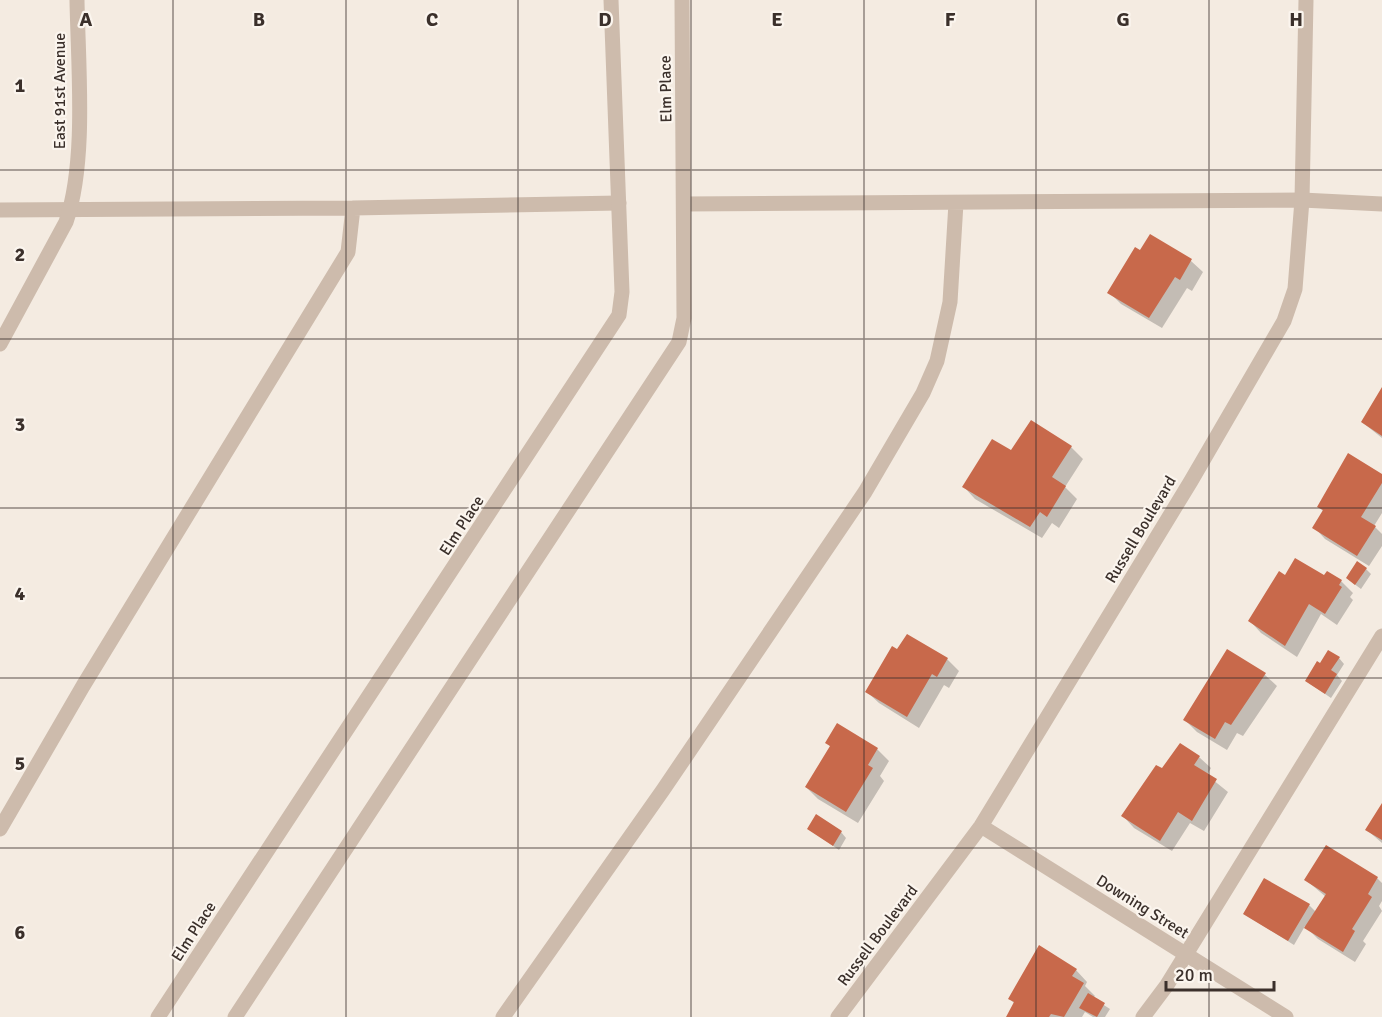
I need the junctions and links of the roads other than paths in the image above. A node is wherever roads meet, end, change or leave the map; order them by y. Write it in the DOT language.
graph roads {
  1 [pos="77,0"];
  2 [pos="611,0"];
  3 [pos="682,0"];
  4 [pos="1306,0"];
  5 [pos="1302,200"];
  6 [pos="619,203"];
  7 [pos="956,203"];
  8 [pos="684,204"];
  9 [pos="1382,204"];
  10 [pos="71,208"];
  11 [pos="353,208"];
  12 [pos="0,210"];
  13 [pos="0,344"];
  14 [pos="1382,636"];
  15 [pos="981,826"];
  16 [pos="0,829"];
  17 [pos="1186,954"];
  18 [pos="158,1017"];
  19 [pos="235,1017"];
  20 [pos="502,1017"];
  21 [pos="838,1017"];
  22 [pos="1143,1017"];
  23 [pos="1286,1017"];
  1 -- 10 [label="street, East 91st Avenue"];
  2 -- 6 [label="street, Elm Place"];
  3 -- 8 [label="street, Elm Place"];
  4 -- 5 [label="street, Russell Boulevard"];
  5 -- 7 [label="street"];
  5 -- 9 [label="street"];
  5 -- 15 [label="street, Russell Boulevard"];
  6 -- 11 [label="street"];
  6 -- 18 [label="street, Elm Place"];
  7 -- 8 [label="street"];
  7 -- 20 [label="street"];
  8 -- 19 [label="street, Elm Place"];
  10 -- 11 [label="street"];
  10 -- 12 [label="street"];
  10 -- 13 [label="street, East 91st Avenue"];
  11 -- 16 [label="street"];
  14 -- 17 [label="street"];
  15 -- 17 [label="street, Downing Street"];
  15 -- 21 [label="street, Russell Boulevard"];
  17 -- 22 [label="street"];
  17 -- 23 [label="street, Downing Street"];
}
